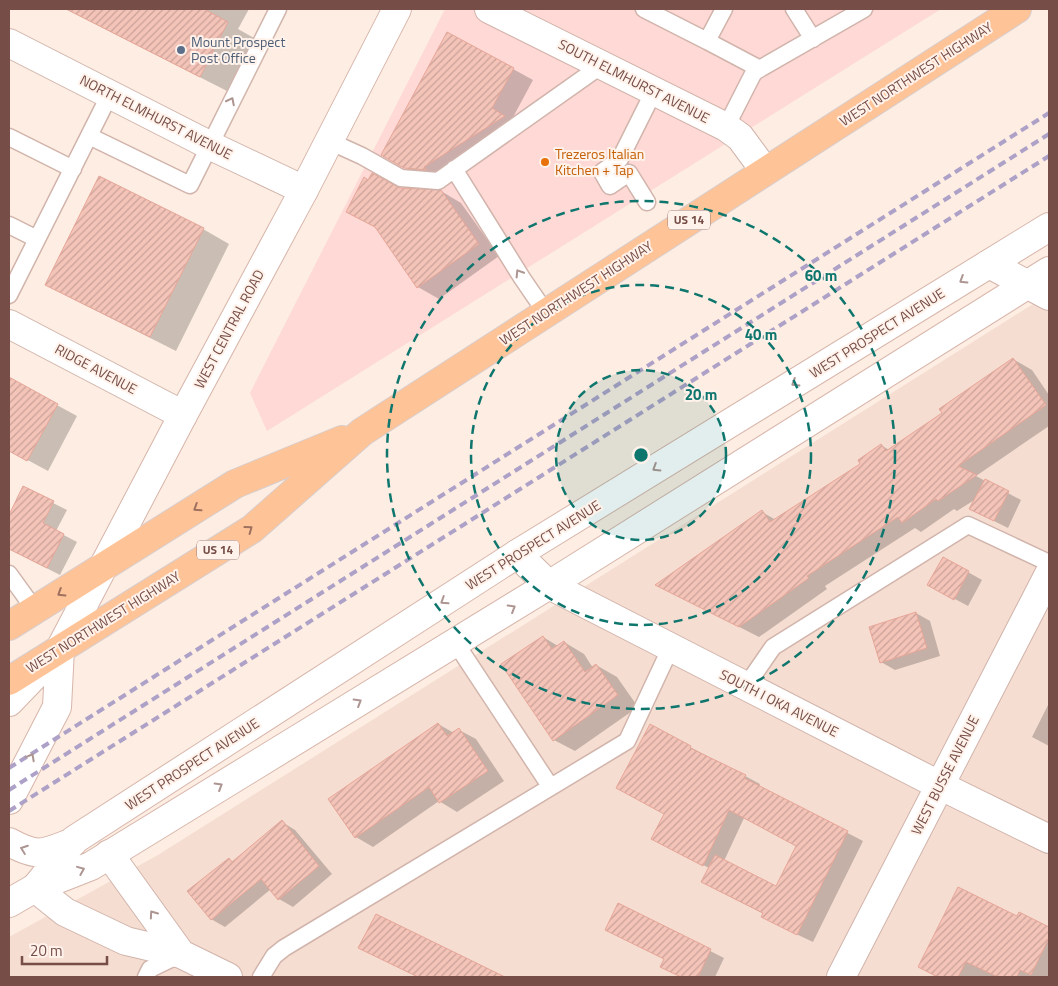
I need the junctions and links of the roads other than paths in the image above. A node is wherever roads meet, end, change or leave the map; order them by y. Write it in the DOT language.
graph roads {
  1 [pos="278,9"];
  2 [pos="397,9"];
  3 [pos="644,9"];
  4 [pos="724,9"];
  5 [pos="794,9"];
  6 [pos="864,9"];
  7 [pos="1017,9"];
  8 [pos="495,10"];
  9 [pos="813,39"];
  10 [pos="707,41"];
  11 [pos="9,43"];
  12 [pos="602,65"];
  13 [pos="760,69"];
  14 [pos="654,91"];
  15 [pos="110,94"];
  16 [pos="726,127"];
  17 [pos="89,136"];
  18 [pos="9,137"];
  19 [pos="329,141"];
  20 [pos="210,145"];
  21 [pos="72,168"];
  22 [pos="454,169"];
  23 [pos="765,171"];
  24 [pos="304,190"];
  25 [pos="647,202"];
  26 [pos="9,225"];
  27 [pos="1043,237"];
  28 [pos="37,239"];
  29 [pos="989,264"];
  30 [pos="1042,284"];
  31 [pos="9,296"];
  32 [pos="546,313"];
  33 [pos="9,324"];
  34 [pos="183,415"];
  35 [pos="362,432"];
  36 [pos="517,554"];
  37 [pos="1049,563"];
  38 [pos="103,568"];
  39 [pos="9,574"];
  40 [pos="1049,574"];
  41 [pos="549,585"];
  42 [pos="35,610"];
  43 [pos="9,626"];
  44 [pos="455,642"];
  45 [pos="671,647"];
  46 [pos="60,649"];
  47 [pos="9,681"];
  48 [pos="746,686"];
  49 [pos="9,702"];
  50 [pos="939,785"];
  51 [pos="550,786"];
  52 [pos="9,800"];
  53 [pos="1049,839"];
  54 [pos="9,842"];
  55 [pos="73,842"];
  56 [pos="110,854"];
  57 [pos="35,888"];
  58 [pos="9,903"];
  59 [pos="181,954"];
  60 [pos="146,977"];
  61 [pos="228,977"];
  62 [pos="261,977"];
  63 [pos="841,977"];
  20 -- 1 [label="lane, one-way"];
  2 -- 19 [label="street, WEST CENTRAL ROAD"];
  3 -- 10 [label="lane"];
  4 -- 10 [label="lane"];
  5 -- 9 [label="lane"];
  6 -- 9 [label="lane"];
  7 -- 23 [label="main road, WEST NORTHWEST HIGHWAY / US 14"];
  8 -- 12 [label="street, SOUTH ELMHURST AVENUE"];
  9 -- 13 [label="lane"];
  10 -- 13 [label="lane"];
  11 -- 15 [label="street, NORTH ELMHURST AVENUE"];
  12 -- 14 [label="street, SOUTH ELMHURST AVENUE"];
  12 -- 22 [label="lane"];
  13 -- 16 [label="lane"];
  14 -- 16 [label="street, SOUTH ELMHURST AVENUE"];
  14 -- 25 [label="lane"];
  15 -- 17 [label="lane"];
  15 -- 20 [label="street, NORTH ELMHURST AVENUE"];
  16 -- 23 [label="street, SOUTH ELMHURST AVENUE"];
  17 -- 20 [label="lane"];
  17 -- 21 [label="lane"];
  18 -- 21 [label="lane"];
  19 -- 22 [label="lane"];
  19 -- 24 [label="street, WEST CENTRAL ROAD"];
  20 -- 24 [label="street, NORTH ELMHURST AVENUE"];
  21 -- 28 [label="lane"];
  32 -- 22 [label="lane, one-way"];
  23 -- 32 [label="main road, WEST NORTHWEST HIGHWAY / US 14"];
  24 -- 34 [label="street, WEST CENTRAL ROAD"];
  26 -- 28 [label="lane"];
  27 -- 29 [label="street, WEST PROSPECT AVENUE"];
  28 -- 31 [label="lane"];
  29 -- 30 [label="street"];
  29 -- 36 [label="street, WEST PROSPECT AVENUE, one-way"];
  30 -- 41 [label="street, WEST PROSPECT AVENUE"];
  32 -- 35 [label="main road, WEST NORTHWEST HIGHWAY / US 14"];
  33 -- 34 [label="street, RIDGE AVENUE"];
  34 -- 38 [label="street, WEST CENTRAL ROAD"];
  35 -- 38 [label="main road, WEST NORTHWEST HIGHWAY / US 14, one-way"];
  46 -- 35 [label="main road, WEST NORTHWEST HIGHWAY / US 14, one-way"];
  36 -- 41 [label="street, SOUTH I OKA AVENUE"];
  36 -- 55 [label="street, WEST PROSPECT AVENUE, one-way"];
  37 -- 48 [label="lane"];
  38 -- 42 [label="main road, WEST NORTHWEST HIGHWAY / US 14, one-way"];
  38 -- 46 [label="street, WEST CENTRAL ROAD"];
  39 -- 42 [label="lane"];
  40 -- 50 [label="street, WEST BUSSE AVENUE"];
  44 -- 41 [label="street, WEST PROSPECT AVENUE, one-way"];
  41 -- 45 [label="street, SOUTH I OKA AVENUE"];
  42 -- 43 [label="main road, WEST NORTHWEST HIGHWAY / US 14"];
  44 -- 51 [label="lane"];
  56 -- 44 [label="street, WEST PROSPECT AVENUE, one-way"];
  45 -- 48 [label="street, SOUTH I OKA AVENUE"];
  45 -- 51 [label="lane"];
  46 -- 47 [label="main road, WEST NORTHWEST HIGHWAY / US 14"];
  46 -- 49 [label="street, WEST CENTRAL ROAD"];
  52 -- 46 [label="street, WEST CENTRAL ROAD, one-way"];
  48 -- 50 [label="street, SOUTH I OKA AVENUE"];
  50 -- 53 [label="street, SOUTH I OKA AVENUE"];
  50 -- 63 [label="street, WEST BUSSE AVENUE"];
  51 -- 62 [label="lane"];
  55 -- 54 [label="street, one-way"];
  55 -- 57 [label="street, WEST PROSPECT AVENUE"];
  57 -- 56 [label="street, WEST PROSPECT AVENUE, one-way"];
  59 -- 56 [label="street, one-way"];
  57 -- 58 [label="street, WEST PROSPECT AVENUE"];
  57 -- 59 [label="street"];
  59 -- 60 [label="lane"];
  59 -- 61 [label="street"];
}
